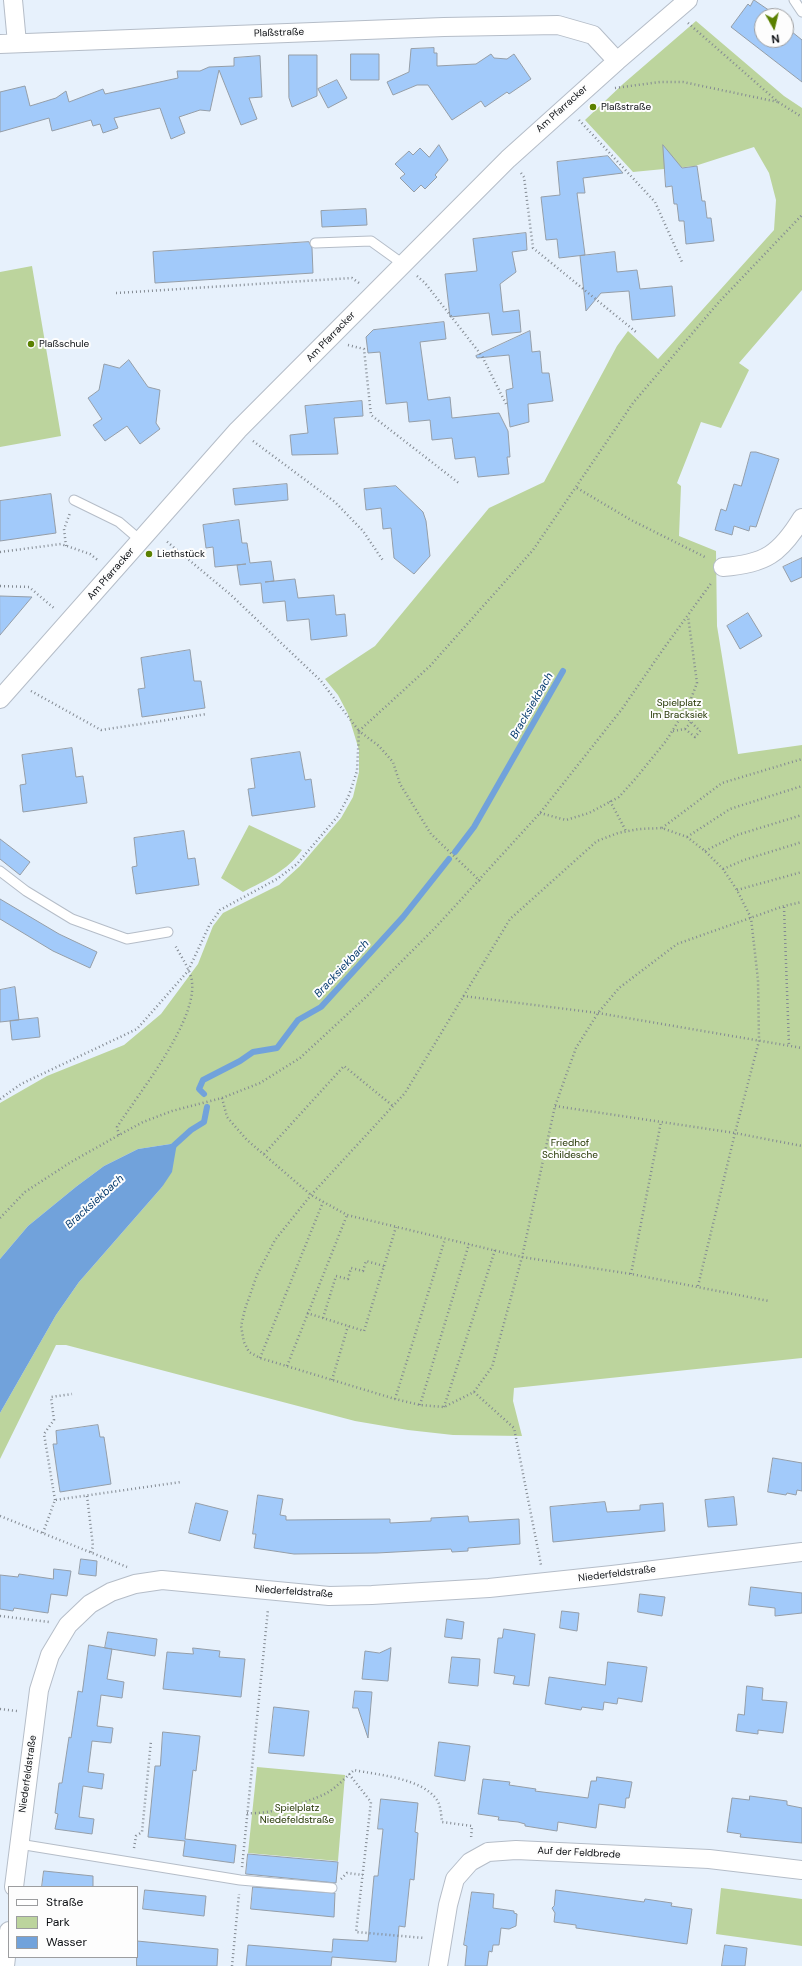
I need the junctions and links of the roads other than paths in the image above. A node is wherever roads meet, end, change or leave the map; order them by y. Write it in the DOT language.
graph roads {
  1 [pos="13,0"];
  2 [pos="688,0"];
  3 [pos="794,0"];
  4 [pos="802,12"];
  5 [pos="8,44"];
  6 [pos="617,61"];
  7 [pos="315,243"];
  8 [pos="403,264"];
  9 [pos="74,500"];
  10 [pos="802,518"];
  11 [pos="145,534"];
  12 [pos="723,566"];
  13 [pos="7,678"];
  14 [pos="0,699"];
  15 [pos="0,871"];
  16 [pos="168,932"];
  17 [pos="802,1552"];
  18 [pos="19,1844"];
  19 [pos="802,1870"];
  20 [pos="14,1886"];
  21 [pos="332,1888"];
  22 [pos="8,1940"];
  23 [pos="5,1966"];
  24 [pos="438,1966"];
  1 -- 5 [label="street"];
  2 -- 6 [label="street, Am Pfarracker"];
  3 -- 4 [label="lane"];
  5 -- 6 [label="street, Plaßstraße"];
  6 -- 8 [label="street, Am Pfarracker"];
  7 -- 8 [label="lane"];
  8 -- 11 [label="street, Am Pfarracker"];
  9 -- 11 [label="lane"];
  10 -- 12 [label="street"];
  11 -- 13 [label="street, Am Pfarracker"];
  13 -- 14 [label="street, Am Pfarracker"];
  15 -- 16 [label="lane"];
  17 -- 18 [label="street, Niederfeldstraße"];
  18 -- 20 [label="street, Niederfeldstraße"];
  18 -- 21 [label="lane"];
  19 -- 24 [label="street, Auf der Feldbrede"];
  22 -- 23 [label="street"];
}
